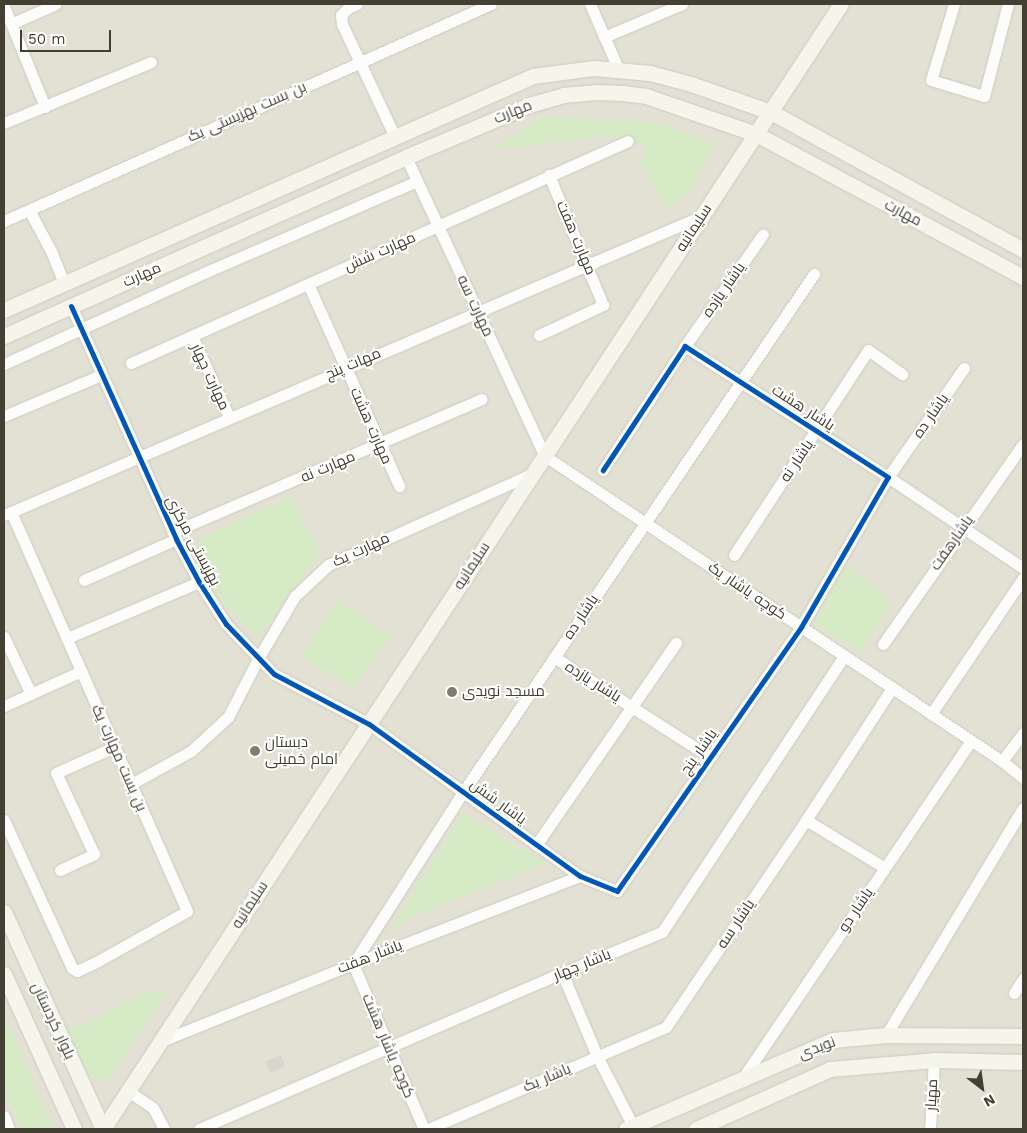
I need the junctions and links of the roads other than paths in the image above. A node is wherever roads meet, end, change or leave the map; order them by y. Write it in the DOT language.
graph roads {
  1 [pos="56,4"];
  2 [pos="357,4"];
  3 [pos="491,4"];
  4 [pos="590,4"];
  5 [pos="682,4"];
  6 [pos="954,4"];
  7 [pos="1008,4"];
  8 [pos="838,5"];
  9 [pos="4,6"];
  10 [pos="11,24"];
  11 [pos="604,37"];
  12 [pos="150,62"];
  13 [pos="359,63"];
  14 [pos="618,68"];
  15 [pos="45,107"];
  16 [pos="771,112"];
  17 [pos="4,124"];
  18 [pos="756,134"];
  19 [pos="395,137"];
  20 [pos="628,141"];
  21 [pos="406,157"];
  22 [pos="549,175"];
  23 [pos="417,181"];
  24 [pos="29,210"];
  25 [pos="702,216"];
  26 [pos="4,221"];
  27 [pos="438,226"];
  28 [pos="763,234"];
  29 [pos="1023,250"];
  30 [pos="587,264"];
  31 [pos="814,274"];
  32 [pos="1023,277"];
  33 [pos="64,284"];
  34 [pos="308,284"];
  35 [pos="71,306"];
  36 [pos="4,310"];
  37 [pos="478,311"];
  38 [pos="81,328"];
  39 [pos="539,335"];
  40 [pos="4,336"];
  41 [pos="192,336"];
  42 [pos="685,346"];
  43 [pos="131,363"];
  44 [pos="4,364"];
  45 [pos="345,368"];
  46 [pos="964,368"];
  47 [pos="902,374"];
  48 [pos="101,375"];
  49 [pos="740,382"];
  50 [pos="482,400"];
  51 [pos="4,416"];
  52 [pos="229,417"];
  53 [pos="817,431"];
  54 [pos="380,444"];
  55 [pos="1023,444"];
  56 [pos="138,456"];
  57 [pos="545,456"];
  58 [pos="603,470"];
  59 [pos="534,473"];
  60 [pos="888,478"];
  61 [pos="399,486"];
  62 [pos="7,513"];
  63 [pos="645,523"];
  64 [pos="963,528"];
  65 [pos="175,535"];
  66 [pos="734,555"];
  67 [pos="1023,568"];
  68 [pos="1023,578"];
  69 [pos="84,580"];
  70 [pos="199,582"];
  71 [pos="801,627"];
  72 [pos="4,637"];
  73 [pos="67,638"];
  74 [pos="676,643"];
  75 [pos="883,644"];
  76 [pos="844,656"];
  77 [pos="554,657"];
  78 [pos="258,658"];
  79 [pos="81,671"];
  80 [pos="892,688"];
  81 [pos="31,694"];
  82 [pos="4,706"];
  83 [pos="632,706"];
  84 [pos="932,714"];
  85 [pos="369,724"];
  86 [pos="1023,733"];
  87 [pos="971,741"];
  88 [pos="114,747"];
  89 [pos="710,757"];
  90 [pos="1002,762"];
  91 [pos="1023,778"];
  92 [pos="131,784"];
  93 [pos="463,792"];
  94 [pos="1023,808"];
  95 [pos="4,820"];
  96 [pos="806,820"];
  97 [pos="536,845"];
  98 [pos="885,868"];
  99 [pos="60,870"];
  100 [pos="580,876"];
  101 [pos="617,891"];
  102 [pos="4,912"];
  103 [pos="353,964"];
  104 [pos="562,973"];
  105 [pos="4,974"];
  106 [pos="1023,979"];
  107 [pos="1014,993"];
  108 [pos="666,1027"];
  109 [pos="886,1035"];
  110 [pos="1023,1036"];
  111 [pos="161,1041"];
  112 [pos="389,1048"];
  113 [pos="597,1056"];
  114 [pos="934,1060"];
  115 [pos="1023,1062"];
  116 [pos="741,1080"];
  117 [pos="128,1091"];
  118 [pos="4,1116"];
  119 [pos="629,1128"];
  120 [pos="10,1129"];
  121 [pos="74,1129"];
  122 [pos="103,1129"];
  123 [pos="164,1129"];
  124 [pos="199,1129"];
  125 [pos="424,1129"];
  126 [pos="428,1129"];
  127 [pos="696,1129"];
  128 [pos="930,1129"];
  1 -- 10 [label="street"];
  2 -- 13 [label="street"];
  3 -- 13 [label="street, بن بست بهزیستی یک"];
  4 -- 11 [label="street"];
  5 -- 11 [label="street"];
  6 -- 7 [label="street"];
  8 -- 16 [label="main road, سلیمانیه"];
  9 -- 10 [label="street"];
  10 -- 15 [label="street"];
  11 -- 14 [label="street"];
  12 -- 15 [label="street"];
  13 -- 19 [label="street"];
  13 -- 24 [label="street, بن بست بهزیستی یک"];
  14 -- 16 [label="main road, مهارت"];
  14 -- 19 [label="main road, مهارت"];
  15 -- 17 [label="street"];
  16 -- 18 [label="main road, سلیمانیه"];
  16 -- 29 [label="main road, مهارت"];
  18 -- 21 [label="main road, مهارت"];
  18 -- 25 [label="main road, سلیمانیه"];
  18 -- 32 [label="main road, مهارت"];
  19 -- 21 [label="main road"];
  19 -- 33 [label="main road, مهارت"];
  20 -- 22 [label="street, مهارت شش"];
  21 -- 23 [label="street, مهارت سه"];
  21 -- 35 [label="main road, مهارت"];
  22 -- 27 [label="street, مهارت شش"];
  22 -- 30 [label="street, مهارت هفت"];
  23 -- 27 [label="street, مهارت سه"];
  23 -- 38 [label="street"];
  24 -- 26 [label="street, بن بست بهزیستی یک"];
  24 -- 33 [label="street"];
  25 -- 30 [label="street, مهات پنج"];
  25 -- 57 [label="main road, سلیمانیه"];
  27 -- 34 [label="street, مهارت شش"];
  27 -- 37 [label="street, مهارت سه"];
  28 -- 42 [label="street, یاشار یازده"];
  30 -- 37 [label="street, مهات پنج"];
  30 -- 39 [label="street, مهارت هفت"];
  31 -- 49 [label="street, یاشار ده"];
  33 -- 35 [label="main road"];
  33 -- 36 [label="main road, مهارت"];
  34 -- 41 [label="street, مهارت شش"];
  34 -- 45 [label="street, مهارت هشت"];
  35 -- 38 [label="street, بهزیستی مرکزی"];
  35 -- 40 [label="main road, مهارت"];
  37 -- 45 [label="street, مهات پنج"];
  37 -- 57 [label="street, مهارت سه"];
  38 -- 44 [label="street"];
  38 -- 48 [label="street, بهزیستی مرکزی"];
  41 -- 43 [label="street, مهارت شش"];
  41 -- 52 [label="street, مهارت چهار"];
  42 -- 49 [label="street, یاشار هشت"];
  42 -- 58 [label="street"];
  45 -- 52 [label="street, مهات پنج"];
  45 -- 54 [label="street, مهارت هشت"];
  46 -- 60 [label="street, یاشار ده"];
  47 -- 53 [label="street, یاشار نه"];
  48 -- 51 [label="street"];
  48 -- 56 [label="street, بهزیستی مرکزی"];
  49 -- 53 [label="street, یاشار هشت"];
  49 -- 63 [label="street, یاشار ده"];
  50 -- 54 [label="street, مهارت نه"];
  52 -- 56 [label="street, مهات پنج"];
  53 -- 60 [label="street, یاشار هشت"];
  53 -- 66 [label="street, یاشار نه"];
  54 -- 61 [label="street, مهارت هشت"];
  54 -- 65 [label="street, مهارت نه"];
  55 -- 64 [label="street, یاشارهفت"];
  56 -- 62 [label="street, مهات پنج"];
  56 -- 65 [label="street, بهزیستی مرکزی"];
  57 -- 59 [label="main road, سلیمانیه"];
  57 -- 63 [label="street, کوچه یاشار یک"];
  59 -- 78 [label="street, مهارت یک"];
  59 -- 85 [label="main road, سلیمانیه"];
  60 -- 64 [label="street"];
  60 -- 71 [label="street"];
  62 -- 73 [label="street, بن بست مهارت یک"];
  63 -- 71 [label="street, کوچه یاشار یک"];
  63 -- 77 [label="street, یاشار ده"];
  64 -- 67 [label="street"];
  64 -- 75 [label="street, یاشارهفت"];
  65 -- 69 [label="street, مهارت نه"];
  65 -- 70 [label="street, بهزیستی مرکزی"];
  68 -- 84 [label="street"];
  70 -- 73 [label="street"];
  70 -- 78 [label="street, بهزیستی مرکزی"];
  71 -- 76 [label="street, کوچه یاشار یک"];
  71 -- 89 [label="street, یاشار پنج"];
  72 -- 81 [label="street"];
  73 -- 79 [label="street, بن بست مهارت یک"];
  74 -- 83 [label="street"];
  76 -- 80 [label="street, کوچه یاشار یک"];
  76 -- 104 [label="street, یاشار چهار"];
  77 -- 83 [label="street, یاشار یازده"];
  77 -- 93 [label="street, یاشار ده"];
  78 -- 85 [label="street, بهزیستی مرکزی"];
  78 -- 92 [label="street, مهارت یک"];
  79 -- 81 [label="street"];
  79 -- 88 [label="street, بن بست مهارت یک"];
  80 -- 84 [label="street, کوچه یاشار یک"];
  80 -- 96 [label="street, یاشار سه"];
  81 -- 82 [label="street"];
  83 -- 89 [label="street, یاشار یازده"];
  83 -- 97 [label="street"];
  84 -- 87 [label="street, کوچه یاشار یک"];
  85 -- 93 [label="street, یاشار شش"];
  85 -- 111 [label="main road, سلیمانیه"];
  86 -- 90 [label="street"];
  87 -- 90 [label="street, کوچه یاشار یک"];
  87 -- 98 [label="street, یاشار دو"];
  88 -- 92 [label="street, بن بست مهارت یک"];
  88 -- 99 [label="street"];
  89 -- 101 [label="street, یاشار پنج"];
  90 -- 91 [label="street, کوچه یاشار یک"];
  92 -- 95 [label="street, بن بست مهارت یک"];
  93 -- 97 [label="street, یاشار شش"];
  93 -- 103 [label="street, یاشار ده"];
  94 -- 109 [label="street"];
  96 -- 98 [label="street"];
  96 -- 108 [label="street, یاشار سه"];
  97 -- 100 [label="street, یاشار شش"];
  98 -- 116 [label="street, یاشار دو"];
  100 -- 101 [label="street, یاشار شش"];
  100 -- 103 [label="street, یاشار هفت"];
  102 -- 122 [label="main road, بلوار کردستان"];
  103 -- 111 [label="street, یاشار هفت"];
  103 -- 112 [label="street, کوچه یاشار هشت"];
  104 -- 112 [label="street, یاشار چهار"];
  104 -- 113 [label="street"];
  105 -- 121 [label="main road, بلوار کردستان"];
  106 -- 107 [label="street"];
  108 -- 113 [label="street, یاشار یک"];
  109 -- 110 [label="main road, نویدی"];
  109 -- 116 [label="main road, نویدی"];
  111 -- 117 [label="main road, سلیمانیه"];
  112 -- 124 [label="street, یاشار چهار"];
  112 -- 125 [label="street, کوچه یاشار هشت"];
  113 -- 119 [label="street"];
  113 -- 126 [label="street, یاشار یک"];
  114 -- 115 [label="main road, نویدی"];
  114 -- 127 [label="main road, نویدی"];
  114 -- 128 [label="street, مهیار"];
  116 -- 119 [label="main road, نویدی"];
  117 -- 122 [label="main road, سلیمانیه"];
  117 -- 123 [label="street"];
  118 -- 120 [label="street"];
}
